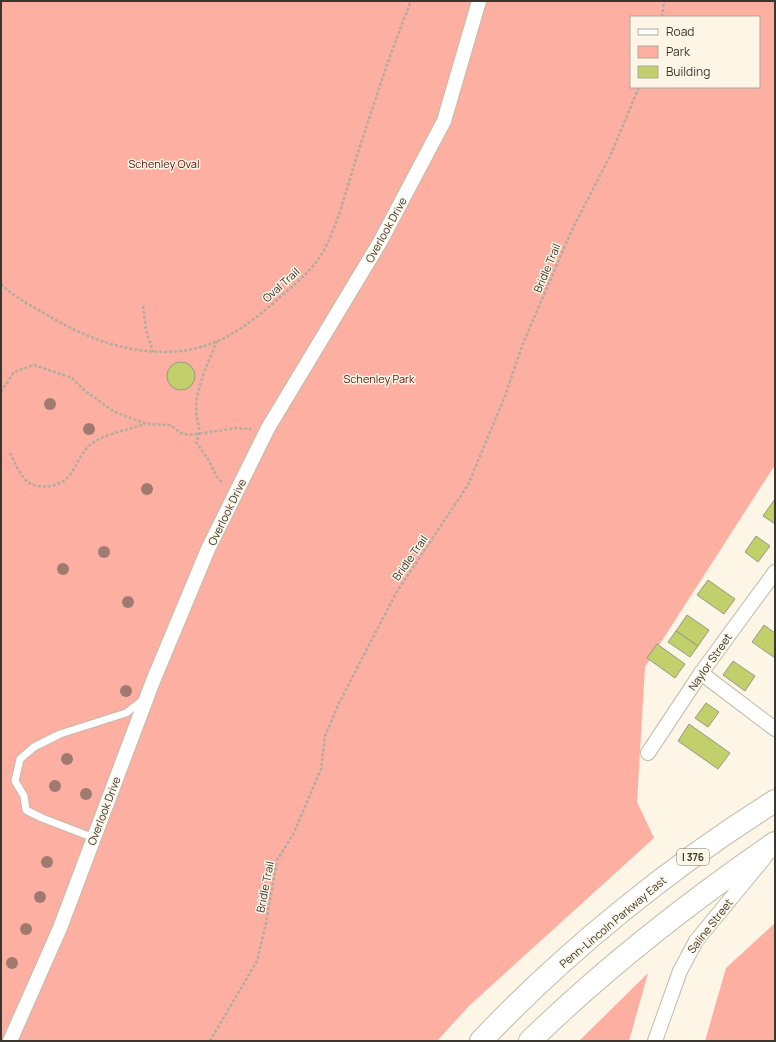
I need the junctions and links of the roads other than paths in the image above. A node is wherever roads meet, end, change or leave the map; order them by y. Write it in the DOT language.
graph roads {
  1 [pos="479,1"];
  2 [pos="775,572"];
  3 [pos="702,673"];
  4 [pos="153,681"];
  5 [pos="775,729"];
  6 [pos="648,753"];
  7 [pos="775,801"];
  8 [pos="94,838"];
  9 [pos="775,844"];
  10 [pos="10,1041"];
  11 [pos="481,1041"];
  12 [pos="530,1041"];
  13 [pos="655,1041"];
  1 -- 4 [label="street, Overlook Drive"];
  2 -- 3 [label="street, Naylor Street"];
  3 -- 5 [label="street"];
  3 -- 6 [label="street, Naylor Street"];
  4 -- 8 [label="street, Overlook Drive"];
  4 -- 8 [label="lane"];
  7 -- 11 [label="highway, Penn-Lincoln Parkway East / I 376"];
  8 -- 10 [label="street, Overlook Drive"];
  9 -- 12 [label="highway"];
  9 -- 13 [label="street, Saline Street"];
}
